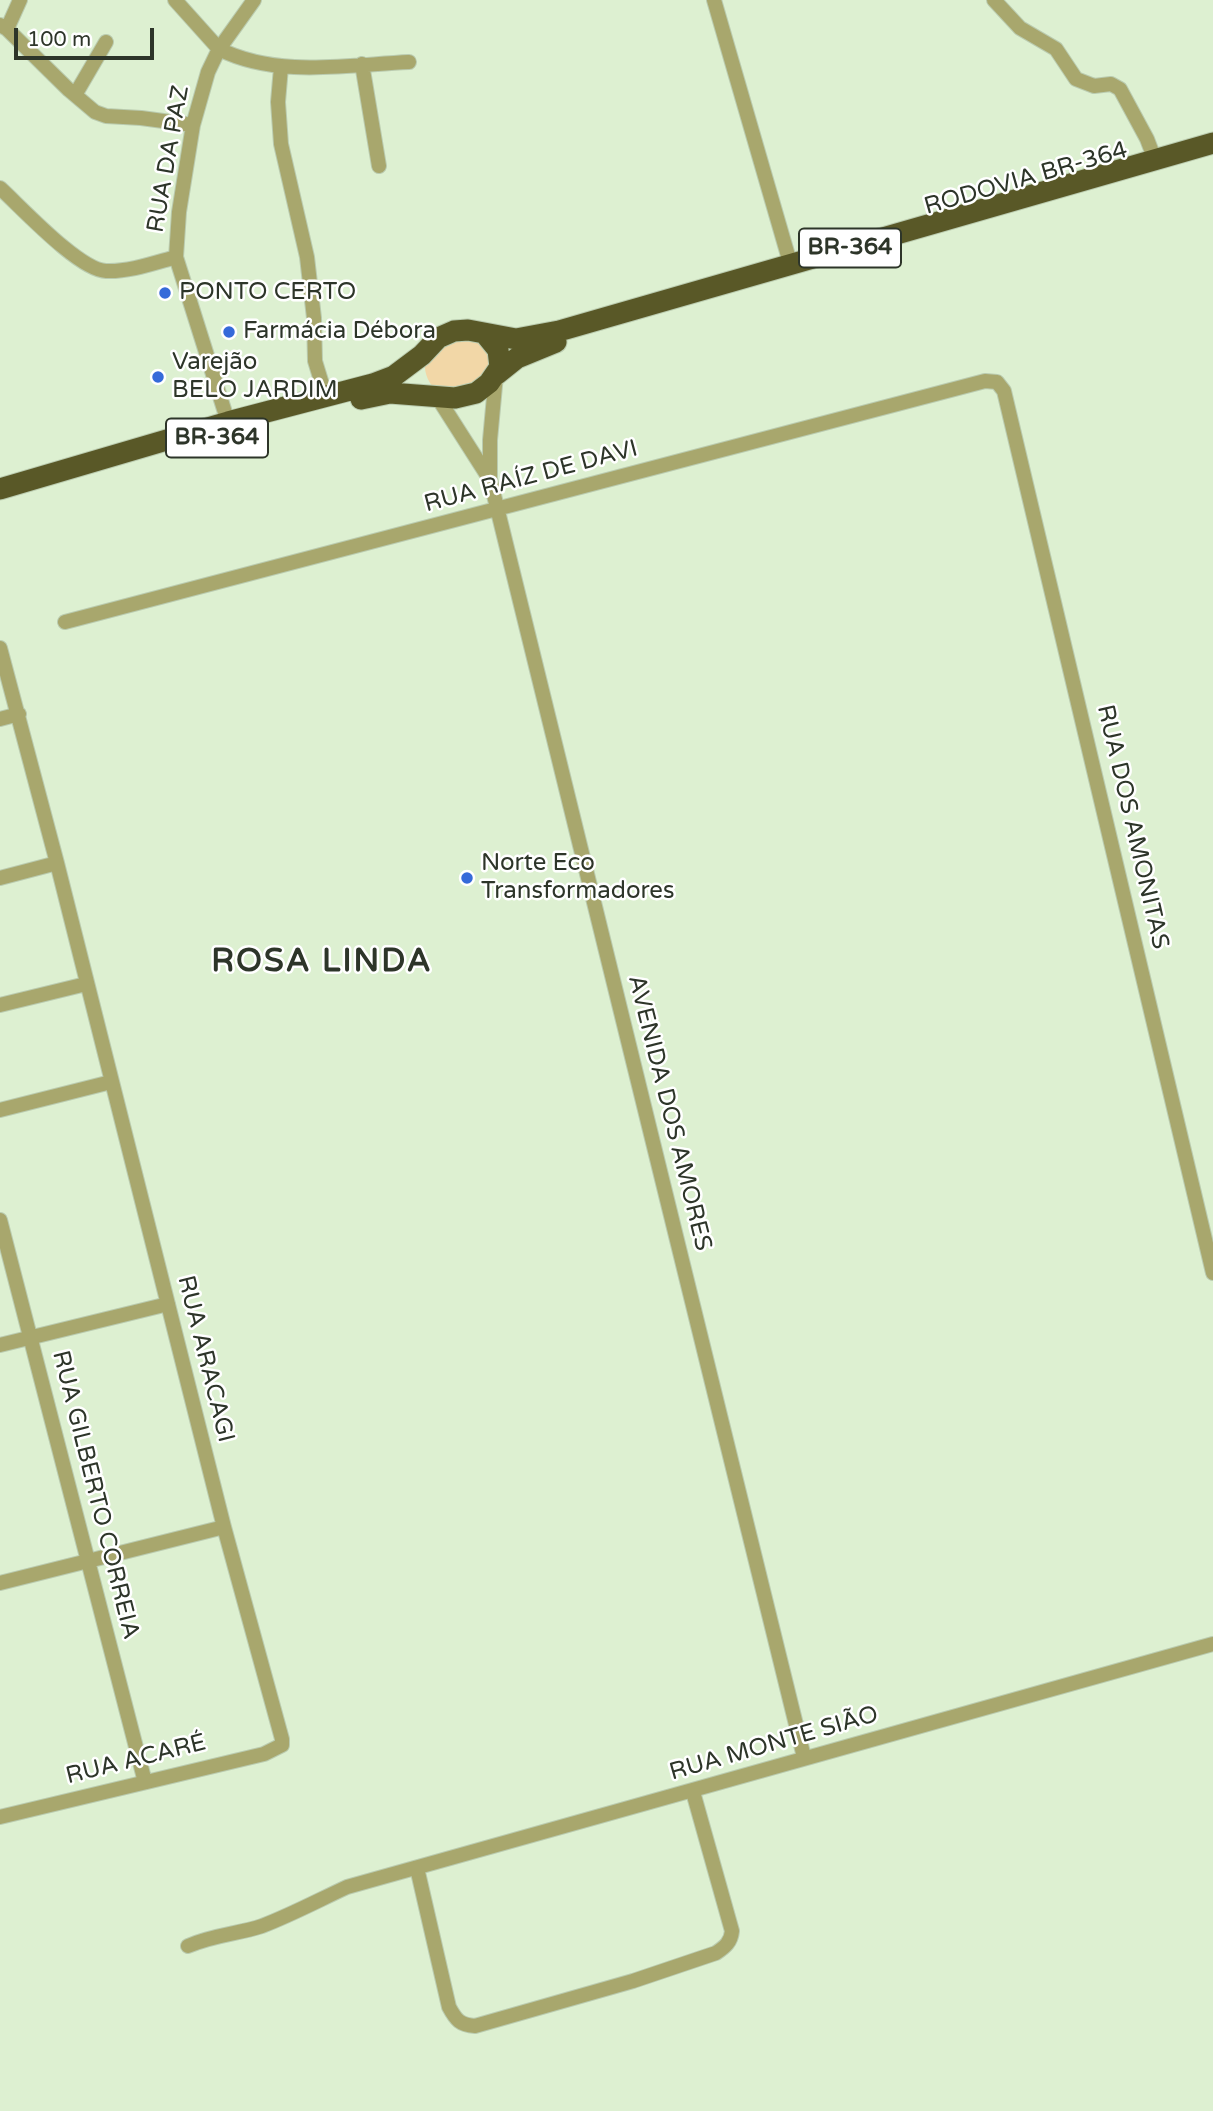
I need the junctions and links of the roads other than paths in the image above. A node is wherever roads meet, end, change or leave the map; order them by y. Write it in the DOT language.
graph roads {
  1 [pos="20,0"];
  2 [pos="175,0"];
  3 [pos="254,0"];
  4 [pos="714,0"];
  5 [pos="994,0"];
  6 [pos="4,27"];
  7 [pos="106,42"];
  8 [pos="219,49"];
  9 [pos="409,62"];
  10 [pos="362,64"];
  11 [pos="281,67"];
  12 [pos="75,95"];
  13 [pos="193,125"];
  14 [pos="1213,143"];
  15 [pos="1213,153"];
  16 [pos="1155,160"];
  17 [pos="379,166"];
  18 [pos="0,188"];
  19 [pos="176,257"];
  20 [pos="791,266"];
  21 [pos="485,334"];
  22 [pos="422,355"];
  23 [pos="496,374"];
  24 [pos="1004,391"];
  25 [pos="436,395"];
  26 [pos="326,397"];
  27 [pos="228,422"];
  28 [pos="490,479"];
  29 [pos="0,489"];
  30 [pos="0,500"];
  31 [pos="497,510"];
  32 [pos="65,622"];
  33 [pos="0,648"];
  34 [pos="19,714"];
  35 [pos="0,719"];
  36 [pos="57,863"];
  37 [pos="0,878"];
  38 [pos="86,984"];
  39 [pos="0,1005"];
  40 [pos="111,1082"];
  41 [pos="0,1110"];
  42 [pos="0,1220"];
  43 [pos="1213,1273"];
  44 [pos="168,1304"];
  45 [pos="31,1338"];
  46 [pos="0,1345"];
  47 [pos="224,1527"];
  48 [pos="89,1559"];
  49 [pos="0,1583"];
  50 [pos="1213,1644"];
  51 [pos="282,1745"];
  52 [pos="804,1757"];
  53 [pos="145,1782"];
  54 [pos="693,1792"];
  55 [pos="1,1812"];
  56 [pos="416,1868"];
  57 [pos="188,1946"];
  1 -- 6 [label="street"];
  2 -- 8 [label="street"];
  3 -- 8 [label="street, RUA DA PAZ"];
  4 -- 20 [label="street"];
  5 -- 16 [label="street"];
  6 -- 12 [label="street"];
  7 -- 12 [label="street"];
  8 -- 11 [label="street"];
  8 -- 13 [label="street, RUA DA PAZ"];
  9 -- 10 [label="street"];
  10 -- 11 [label="street"];
  10 -- 17 [label="street"];
  11 -- 26 [label="street"];
  12 -- 13 [label="street"];
  13 -- 19 [label="street, RUA DA PAZ"];
  14 -- 16 [label="highway, BR-364"];
  15 -- 23 [label="highway, RODOVIA BR-364 / BR-364"];
  16 -- 20 [label="highway, BR-364"];
  18 -- 19 [label="street"];
  19 -- 27 [label="street, RUA DA PAZ"];
  20 -- 21 [label="highway, BR-364"];
  21 -- 22 [label="highway, BR-364"];
  21 -- 23 [label="highway"];
  22 -- 25 [label="highway"];
  22 -- 26 [label="highway, BR-364"];
  23 -- 25 [label="highway, BR-364"];
  23 -- 28 [label="street, AVENIDA DOS AMORES"];
  24 -- 31 [label="street, RUA RAÍZ DE DAVI"];
  24 -- 43 [label="street, RUA DOS AMONITAS"];
  25 -- 28 [label="street, AVENIDA DOS AMORES"];
  25 -- 30 [label="highway, BR-364"];
  26 -- 27 [label="highway, BR-364"];
  27 -- 29 [label="highway, BR-364"];
  28 -- 31 [label="street, AVENIDA DOS AMORES"];
  31 -- 32 [label="street, RUA RAÍZ DE DAVI"];
  31 -- 52 [label="street, AVENIDA DOS AMORES"];
  33 -- 34 [label="street, RUA ARACAGI"];
  34 -- 35 [label="street"];
  34 -- 36 [label="street, RUA ARACAGI"];
  36 -- 37 [label="street"];
  36 -- 38 [label="street, RUA ARACAGI"];
  38 -- 39 [label="street"];
  38 -- 40 [label="street, RUA ARACAGI"];
  40 -- 41 [label="street"];
  40 -- 44 [label="street, RUA ARACAGI"];
  42 -- 45 [label="street, RUA GILBERTO CORREIA"];
  44 -- 45 [label="street"];
  44 -- 47 [label="street, RUA ARACAGI"];
  45 -- 46 [label="street"];
  45 -- 48 [label="street, RUA GILBERTO CORREIA"];
  47 -- 48 [label="street"];
  47 -- 51 [label="street, RUA ARACAGI"];
  48 -- 49 [label="street"];
  48 -- 53 [label="street, RUA GILBERTO CORREIA"];
  50 -- 52 [label="street, RUA MONTE SIÃO"];
  51 -- 53 [label="street, RUA ACARÉ"];
  52 -- 54 [label="street, RUA MONTE SIÃO"];
  53 -- 55 [label="street, RUA ACARÉ"];
  54 -- 56 [label="street, RUA MONTE SIÃO"];
  54 -- 56 [label="street"];
  56 -- 57 [label="street, RUA MONTE SIÃO"];
}
